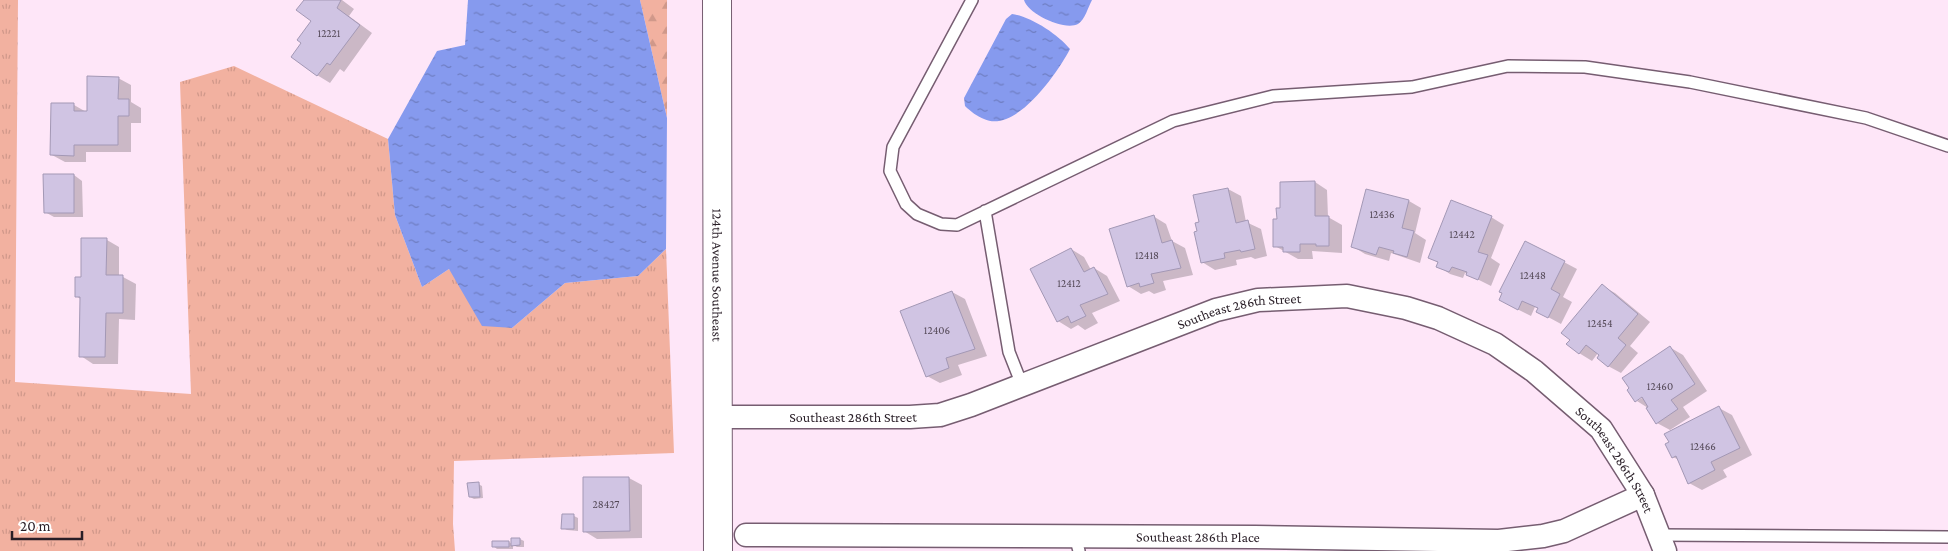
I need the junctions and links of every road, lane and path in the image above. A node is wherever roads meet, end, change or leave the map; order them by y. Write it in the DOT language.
graph roads {
  1 [pos="717,0"];
  2 [pos="972,0"];
  3 [pos="1948,146"];
  4 [pos="985,211"];
  5 [pos="1022,385"];
  6 [pos="718,417"];
  7 [pos="1643,495"];
  8 [pos="746,534"];
  9 [pos="1948,537"];
  10 [pos="1662,543"];
  11 [pos="1077,544"];
  12 [pos="1187,544"];
  13 [pos="718,551"];
  1 -- 6 [label="street, 124th Avenue Southeast"];
  2 -- 4 [label="lane"];
  3 -- 4 [label="lane"];
  4 -- 5 [label="lane"];
  5 -- 6 [label="street, Southeast 286th Street"];
  5 -- 7 [label="street, Southeast 286th Street"];
  6 -- 13 [label="street, 124th Avenue Southeast"];
  7 -- 10 [label="street, Southeast 286th Street"];
  7 -- 12 [label="street, Southeast 286th Place"];
  8 -- 11 [label="street, Southeast 286th Place"];
  9 -- 10 [label="lane"];
  11 -- 12 [label="street, Southeast 286th Place"];
}
